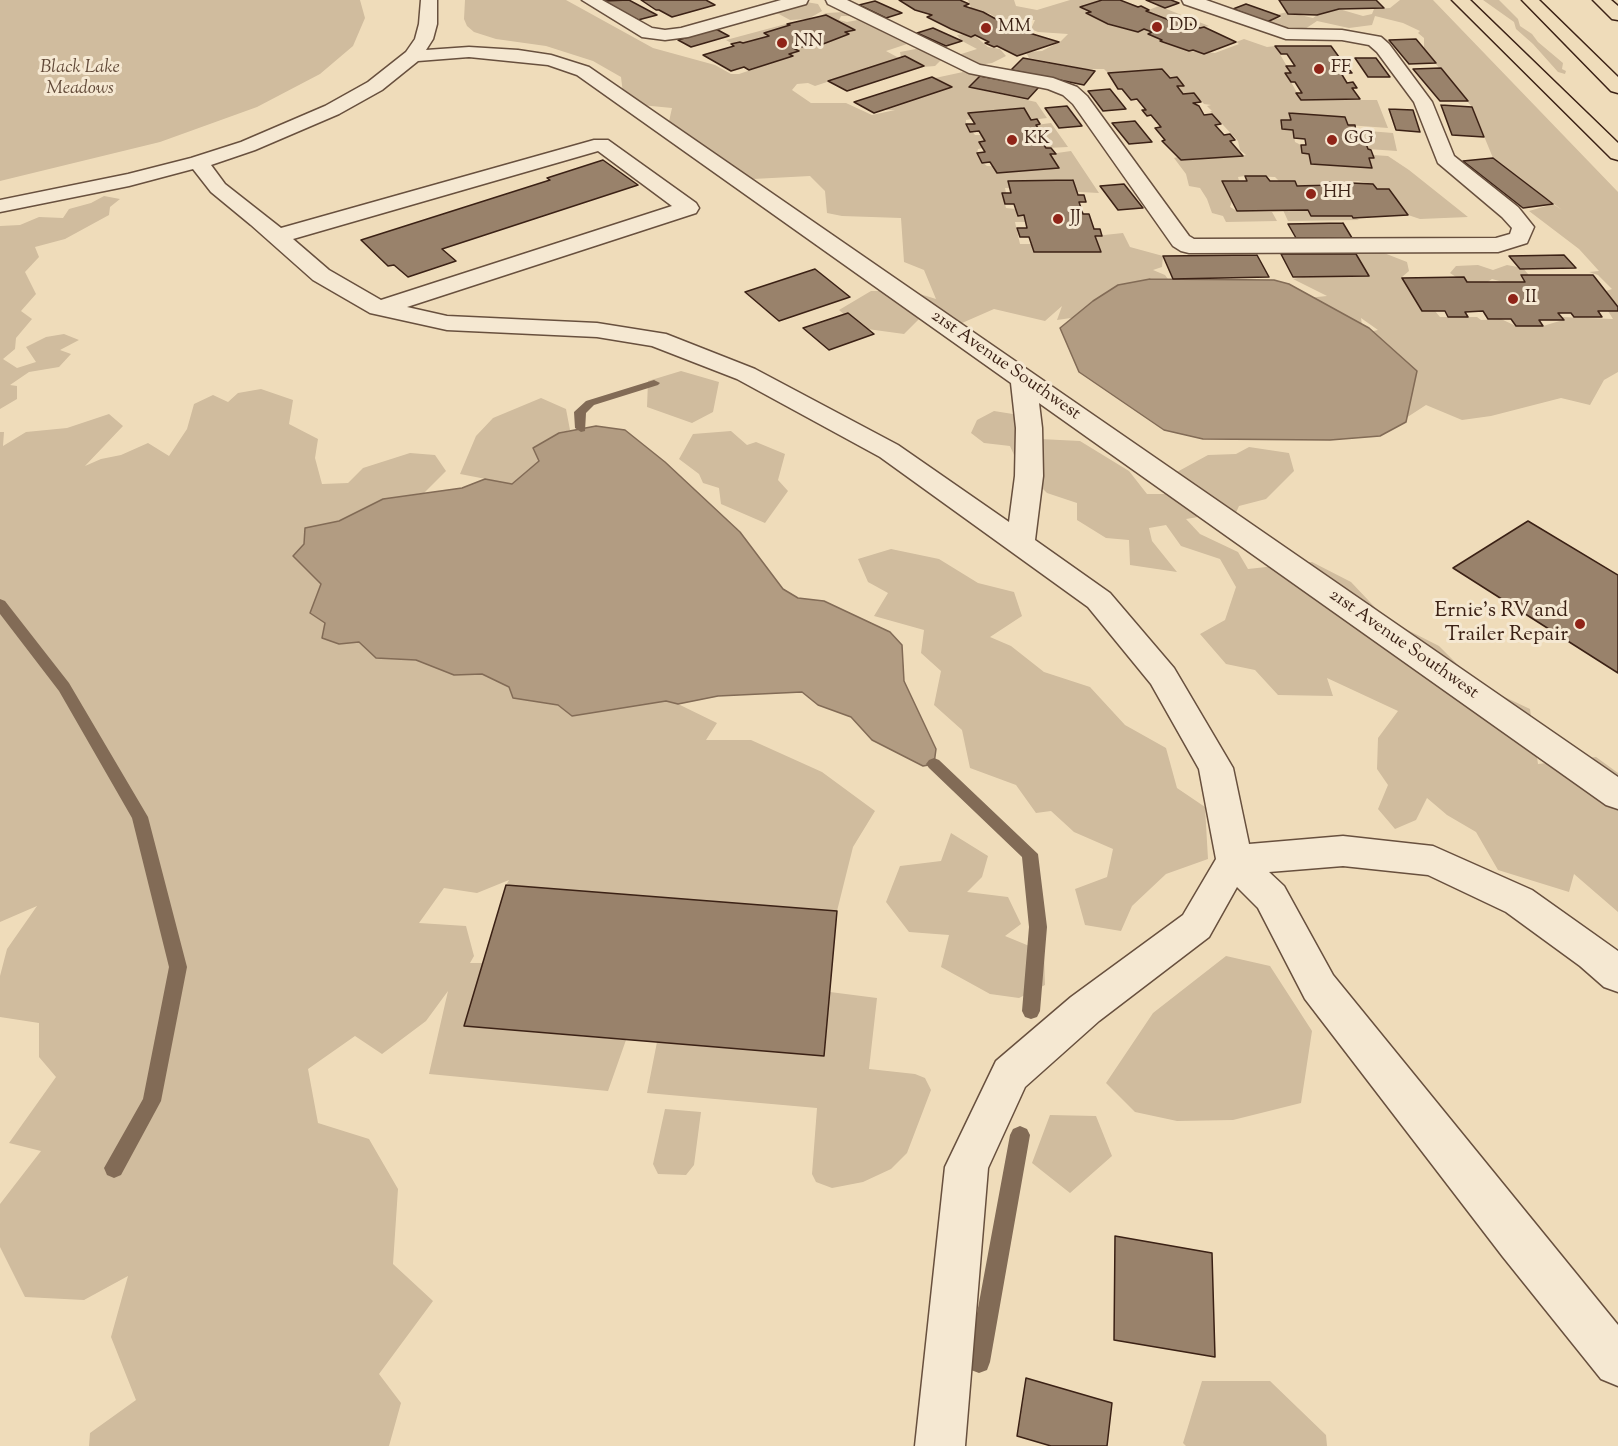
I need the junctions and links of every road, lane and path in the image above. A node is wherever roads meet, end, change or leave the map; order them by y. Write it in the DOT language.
graph roads {
  1 [pos="429,0"];
  2 [pos="590,0"];
  3 [pos="800,0"];
  4 [pos="834,0"];
  5 [pos="1190,0"];
  6 [pos="1460,0"];
  7 [pos="1530,0"];
  8 [pos="1601,0"];
  9 [pos="1618,15"];
  10 [pos="413,56"];
  11 [pos="1618,87"];
  12 [pos="1618,153"];
  13 [pos="198,162"];
  14 [pos="0,206"];
  15 [pos="278,236"];
  16 [pos="378,308"];
  17 [pos="1023,379"];
  18 [pos="1020,543"];
  19 [pos="1618,795"];
  20 [pos="1234,860"];
  21 [pos="1618,975"];
  22 [pos="1618,1362"];
  23 [pos="940,1446"];
  1 -- 10 [label="street"];
  2 -- 3 [label="street"];
  4 -- 5 [label="street"];
  6 -- 12 [label="highway"];
  7 -- 11 [label="highway"];
  8 -- 9 [label="highway"];
  10 -- 13 [label="street"];
  10 -- 17 [label="street, 21st Avenue Southwest"];
  13 -- 14 [label="street"];
  13 -- 15 [label="street"];
  15 -- 16 [label="street"];
  15 -- 16 [label="street"];
  16 -- 18 [label="street"];
  17 -- 18 [label="street"];
  17 -- 19 [label="street, 21st Avenue Southwest"];
  18 -- 20 [label="street"];
  20 -- 21 [label="street"];
  20 -- 22 [label="street"];
  20 -- 23 [label="street"];
}
